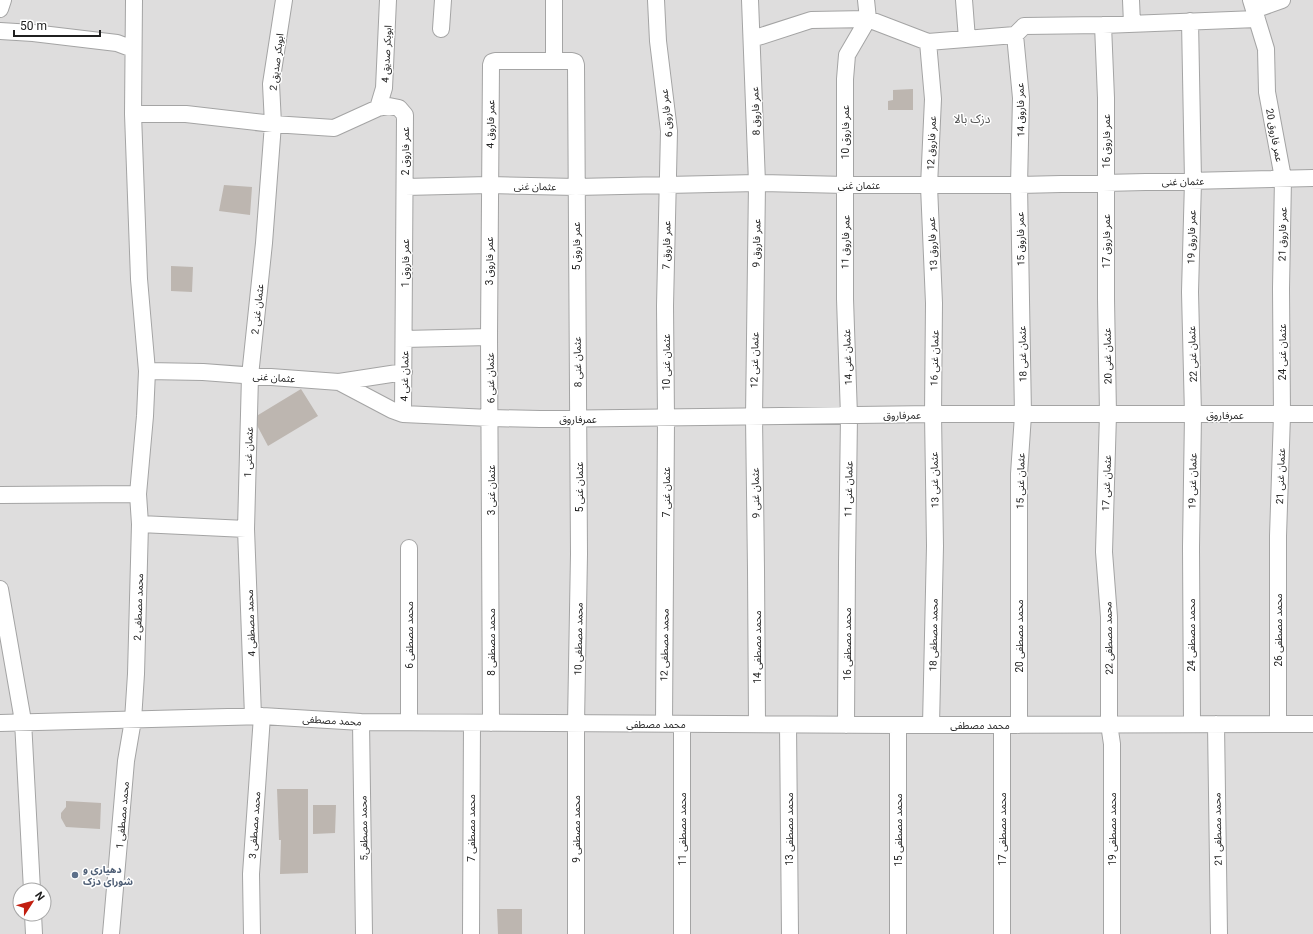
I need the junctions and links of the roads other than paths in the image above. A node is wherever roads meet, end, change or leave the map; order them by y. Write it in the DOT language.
graph roads {
  1 [pos="3,0"];
  2 [pos="134,0"];
  3 [pos="284,0"];
  4 [pos="388,0"];
  5 [pos="443,0"];
  6 [pos="554,0"];
  7 [pos="656,0"];
  8 [pos="750,0"];
  9 [pos="866,0"];
  10 [pos="964,0"];
  11 [pos="1131,0"];
  12 [pos="1282,0"];
  13 [pos="0,9"];
  14 [pos="1254,10"];
  15 [pos="868,19"];
  16 [pos="1190,21"];
  17 [pos="1132,24"];
  18 [pos="1103,25"];
  19 [pos="441,29"];
  20 [pos="0,31"];
  21 [pos="1015,35"];
  22 [pos="752,39"];
  23 [pos="967,39"];
  24 [pos="928,42"];
  25 [pos="133,48"];
  26 [pos="554,61"];
  27 [pos="378,108"];
  28 [pos="133,114"];
  29 [pos="274,124"];
  30 [pos="1283,178"];
  31 [pos="1313,178"];
  32 [pos="1193,181"];
  33 [pos="757,183"];
  34 [pos="1107,183"];
  35 [pos="489,185"];
  36 [pos="668,185"];
  37 [pos="846,185"];
  38 [pos="576,186"];
  39 [pos="929,186"];
  40 [pos="1019,186"];
  41 [pos="405,187"];
  42 [pos="264,243"];
  43 [pos="1281,289"];
  44 [pos="1190,292"];
  45 [pos="1021,293"];
  46 [pos="845,299"];
  47 [pos="1106,299"];
  48 [pos="755,302"];
  49 [pos="934,303"];
  50 [pos="577,305"];
  51 [pos="665,306"];
  52 [pos="489,337"];
  53 [pos="404,339"];
  54 [pos="146,372"];
  55 [pos="404,372"];
  56 [pos="250,376"];
  57 [pos="339,382"];
  58 [pos="404,414"];
  59 [pos="933,414"];
  60 [pos="1108,414"];
  61 [pos="1313,414"];
  62 [pos="1023,415"];
  63 [pos="1193,415"];
  64 [pos="1282,415"];
  65 [pos="849,416"];
  66 [pos="754,417"];
  67 [pos="490,418"];
  68 [pos="666,418"];
  69 [pos="578,419"];
  70 [pos="138,494"];
  71 [pos="0,495"];
  72 [pos="140,524"];
  73 [pos="246,529"];
  74 [pos="1278,536"];
  75 [pos="935,546"];
  76 [pos="1190,547"];
  77 [pos="409,548"];
  78 [pos="1019,548"];
  79 [pos="1104,552"];
  80 [pos="579,554"];
  81 [pos="491,562"];
  82 [pos="847,563"];
  83 [pos="665,566"];
  84 [pos="756,569"];
  85 [pos="0,589"];
  86 [pos="258,716"];
  87 [pos="132,720"];
  88 [pos="23,722"];
  89 [pos="361,722"];
  90 [pos="409,722"];
  91 [pos="0,723"];
  92 [pos="472,723"];
  93 [pos="491,723"];
  94 [pos="576,723"];
  95 [pos="664,724"];
  96 [pos="682,724"];
  97 [pos="757,724"];
  98 [pos="1109,724"];
  99 [pos="1192,724"];
  100 [pos="1216,724"];
  101 [pos="1278,724"];
  102 [pos="1313,724"];
  103 [pos="788,725"];
  104 [pos="846,725"];
  105 [pos="898,725"];
  106 [pos="931,725"];
  107 [pos="1002,725"];
  108 [pos="1018,725"];
  109 [pos="32,882"];
  110 [pos="33,922"];
  111 [pos="34,934"];
  112 [pos="111,934"];
  113 [pos="252,934"];
  114 [pos="364,934"];
  115 [pos="471,934"];
  116 [pos="576,934"];
  117 [pos="682,934"];
  118 [pos="790,934"];
  119 [pos="898,934"];
  120 [pos="1002,934"];
  121 [pos="1112,934"];
  122 [pos="1219,934"];
  1 -- 13 [label="street"];
  2 -- 25 [label="street, محمد مصطفی 2"];
  3 -- 29 [label="street, ابوبکر صدیق 2"];
  4 -- 27 [label="street, ابوبکر صدیق 4"];
  5 -- 19 [label="street"];
  6 -- 26 [label="street"];
  7 -- 36 [label="street, عمر فاروق 6"];
  8 -- 22 [label="street, عمر فاروق 8"];
  9 -- 15 [label="street"];
  10 -- 23 [label="street"];
  11 -- 17 [label="street"];
  12 -- 14 [label="street"];
  14 -- 16 [label="street"];
  14 -- 30 [label="street, عمر فاروق 20"];
  15 -- 22 [label="street"];
  15 -- 24 [label="street"];
  15 -- 37 [label="street, عمر فاروق 10"];
  16 -- 17 [label="street"];
  16 -- 32 [label="street, عمر فاروق 19"];
  17 -- 18 [label="street"];
  18 -- 21 [label="street"];
  18 -- 34 [label="street, عمر فاروق 16"];
  20 -- 25 [label="street"];
  21 -- 23 [label="street"];
  21 -- 40 [label="street, عمر فاروق 14"];
  22 -- 33 [label="street, عمر فاروق 8"];
  23 -- 24 [label="street"];
  24 -- 39 [label="street, عمر فاروق 12"];
  25 -- 28 [label="street, محمد مصطفی 2"];
  26 -- 35 [label="street, عمر فاروق 4"];
  26 -- 38 [label="street, عمر فاروق 5"];
  27 -- 29 [label="street"];
  27 -- 41 [label="street, عمر فاروق 2"];
  28 -- 29 [label="street"];
  28 -- 54 [label="street, محمد مصطفی 2"];
  29 -- 42 [label="street, ابوبکر صدیق 2"];
  30 -- 31 [label="street, عثمان غنی"];
  30 -- 32 [label="street, عثمان غنی"];
  30 -- 43 [label="street, عمر فاروق 21"];
  32 -- 34 [label="street, عثمان غنی"];
  32 -- 44 [label="street, عمر فاروق 19"];
  33 -- 36 [label="street, عثمان غنی"];
  33 -- 37 [label="street, عثمان غنی"];
  33 -- 48 [label="street, عمر فاروق 9"];
  34 -- 40 [label="street, عثمان غنی"];
  34 -- 47 [label="street, عمر فاروق 17"];
  35 -- 38 [label="street, عثمان غنی"];
  35 -- 41 [label="street, عثمان غنی"];
  35 -- 52 [label="street, عمر فاروق 3"];
  36 -- 38 [label="street, عثمان غنی"];
  36 -- 51 [label="street, عمر فاروق 7"];
  37 -- 39 [label="street, عثمان غنی"];
  37 -- 46 [label="street, عمر فاروق 11"];
  38 -- 50 [label="street, عمر فاروق 5"];
  39 -- 40 [label="street, عثمان غنی"];
  39 -- 49 [label="street, عمر فاروق 13"];
  40 -- 45 [label="street, عمر فاروق 15"];
  41 -- 53 [label="street, عمر فاروق 1"];
  42 -- 56 [label="street, عثمان غنی 2"];
  43 -- 64 [label="street, عثمان غنی 24"];
  44 -- 63 [label="street, عثمان غنی 22"];
  45 -- 62 [label="street, عثمان غنی 18"];
  46 -- 65 [label="street, عثمان غنی 14"];
  47 -- 60 [label="street, عثمان غنی 20"];
  48 -- 66 [label="street, عثمان غنی 12"];
  49 -- 59 [label="street, عثمان غنی 16"];
  50 -- 69 [label="street, عثمان غنی 8"];
  51 -- 68 [label="street, عثمان غنی 10"];
  52 -- 53 [label="street"];
  52 -- 67 [label="street, عثمان غنی 6"];
  53 -- 55 [label="street, عثمان غنی 4"];
  54 -- 56 [label="street, عثمان غنی"];
  54 -- 70 [label="street, محمد مصطفی 2"];
  55 -- 57 [label="street"];
  55 -- 58 [label="street, عثمان غنی 4"];
  56 -- 57 [label="street, عثمان غنی"];
  56 -- 73 [label="street, عثمان غنی 1"];
  57 -- 58 [label="street, عثمان غنی"];
  58 -- 67 [label="street, عثمان غنی"];
  59 -- 62 [label="street, عمرفاروق"];
  59 -- 65 [label="street, عمرفاروق"];
  59 -- 75 [label="street, عثمان غنی 13"];
  60 -- 62 [label="street, عمرفاروق"];
  60 -- 63 [label="street, عمرفاروق"];
  60 -- 79 [label="street, عثمان غنی 17"];
  61 -- 64 [label="street, عمرفاروق"];
  62 -- 78 [label="street, عثمان غنی 15"];
  63 -- 64 [label="street, عمرفاروق"];
  63 -- 76 [label="street, عثمان غنی 19"];
  64 -- 74 [label="street, عثمان غنی 21"];
  65 -- 66 [label="street, عمرفاروق"];
  65 -- 82 [label="street, عثمان غنی 11"];
  66 -- 68 [label="street, عمرفاروق"];
  66 -- 84 [label="street, عثمان غنی 9"];
  67 -- 69 [label="street, عمرفاروق"];
  67 -- 81 [label="street, عثمان غنی 3"];
  68 -- 69 [label="street, عمرفاروق"];
  68 -- 83 [label="street, عثمان غنی 7"];
  69 -- 80 [label="street, عثمان غنی 5"];
  70 -- 71 [label="street"];
  70 -- 72 [label="street, محمد مصطفی 2"];
  72 -- 73 [label="street"];
  72 -- 87 [label="street, محمد مصطفی 2"];
  73 -- 86 [label="street, محمد مصطفی 4"];
  74 -- 101 [label="street, محمد مصطفی 26"];
  75 -- 106 [label="street, محمد مصطفی 18"];
  76 -- 99 [label="street, محمد مصطفی 24"];
  77 -- 90 [label="street, محمد مصطفی 6"];
  78 -- 108 [label="street, محمد مصطفی 20"];
  79 -- 98 [label="street, محمد مصطفی 22"];
  80 -- 94 [label="street, محمد مصطفی 10"];
  81 -- 93 [label="street, محمد مصطفی 8"];
  82 -- 104 [label="street, محمد مصطفی 16"];
  83 -- 95 [label="street, محمد مصطفی 12"];
  84 -- 97 [label="street, محمد مصطفی 14"];
  85 -- 88 [label="street"];
  86 -- 87 [label="street, محمد مصطفی"];
  86 -- 89 [label="street, محمد مصطفی"];
  86 -- 113 [label="street, محمد مصطفی 3"];
  87 -- 88 [label="street, محمد مصطفی"];
  87 -- 112 [label="street, محمد مصطفی 1"];
  88 -- 91 [label="street, محمد مصطفی"];
  88 -- 109 [label="street"];
  89 -- 90 [label="street, محمد مصطفی"];
  89 -- 114 [label="street, محمد مصطفی5"];
  90 -- 92 [label="street, محمد مصطفی"];
  92 -- 93 [label="street, محمد مصطفی"];
  92 -- 115 [label="street, محمد مصطفی 7"];
  93 -- 94 [label="street, محمد مصطفی"];
  94 -- 95 [label="street, محمد مصطفی"];
  94 -- 116 [label="street, محمد مصطفی 9"];
  95 -- 96 [label="street, محمد مصطفی"];
  96 -- 97 [label="street, محمد مصطفی"];
  96 -- 117 [label="street, محمد مصطفی 11"];
  97 -- 103 [label="street, محمد مصطفی"];
  98 -- 99 [label="street, محمد مصطفی"];
  98 -- 108 [label="street, محمد مصطفی"];
  98 -- 121 [label="street, محمد مصطفی 19"];
  99 -- 100 [label="street, محمد مصطفی"];
  100 -- 101 [label="street, محمد مصطفی"];
  100 -- 122 [label="street, محمد مصطفی 21"];
  101 -- 102 [label="street, محمد مصطفی"];
  103 -- 104 [label="street, محمد مصطفی"];
  103 -- 118 [label="street, محمد مصطفی 13"];
  104 -- 105 [label="street, محمد مصطفی"];
  105 -- 106 [label="street, محمد مصطفی"];
  105 -- 119 [label="street, محمد مصطفی 15"];
  106 -- 107 [label="street, محمد مصطفی"];
  107 -- 108 [label="street, محمد مصطفی"];
  107 -- 120 [label="street, محمد مصطفی 17"];
  110 -- 111 [label="street"];
}
